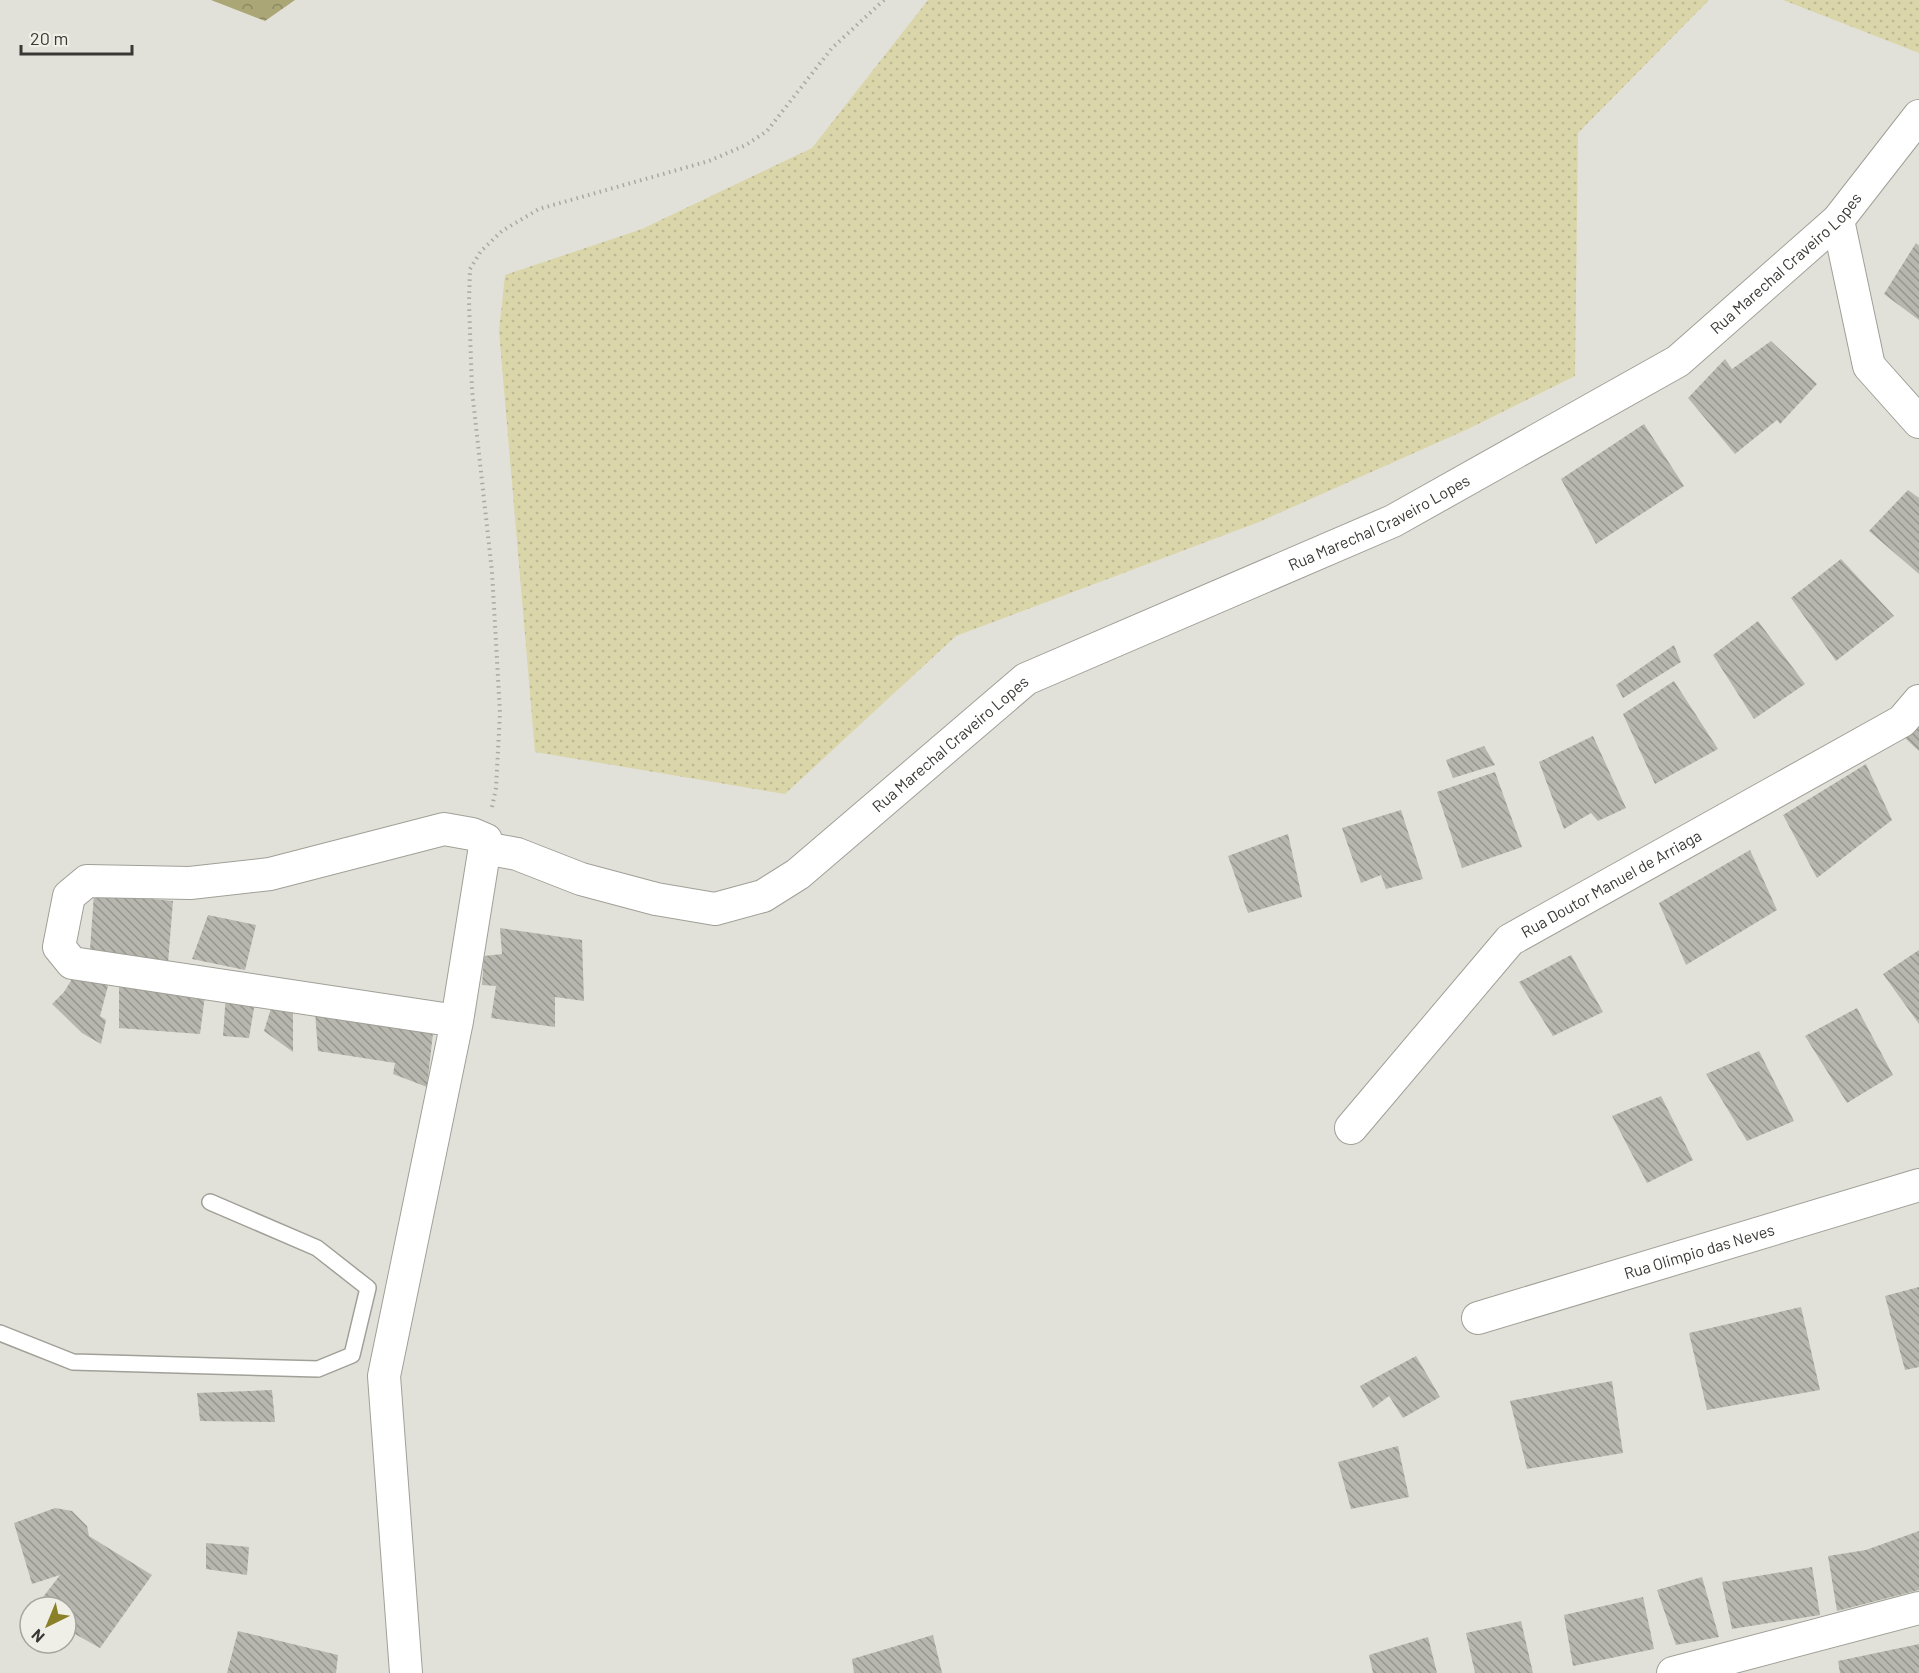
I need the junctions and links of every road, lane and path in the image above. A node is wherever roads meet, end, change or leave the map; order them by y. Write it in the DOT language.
graph roads {
  1 [pos="884,0"];
  2 [pos="1919,116"];
  3 [pos="1838,220"];
  4 [pos="1919,422"];
  5 [pos="1919,701"];
  6 [pos="486,844"];
  7 [pos="457,1021"];
  8 [pos="1351,1128"];
  9 [pos="1919,1185"];
  10 [pos="210,1202"];
  11 [pos="1478,1318"];
  12 [pos="0,1333"];
  13 [pos="1919,1608"];
  14 [pos="406,1673"];
  15 [pos="1674,1673"];
  1 -- 6 [label="path"];
  2 -- 3 [label="street, Rua Marechal Craveiro Lopes"];
  3 -- 4 [label="street"];
  3 -- 6 [label="street, Rua Marechal Craveiro Lopes"];
  5 -- 8 [label="street, Rua Doutor Manuel de Arriaga"];
  6 -- 7 [label="street"];
  6 -- 7 [label="street, Rua Marechal Craveiro Lopes"];
  7 -- 14 [label="street"];
  9 -- 11 [label="street, Rua Olimpio das Neves"];
  10 -- 12 [label="lane"];
  13 -- 15 [label="street"];
}
